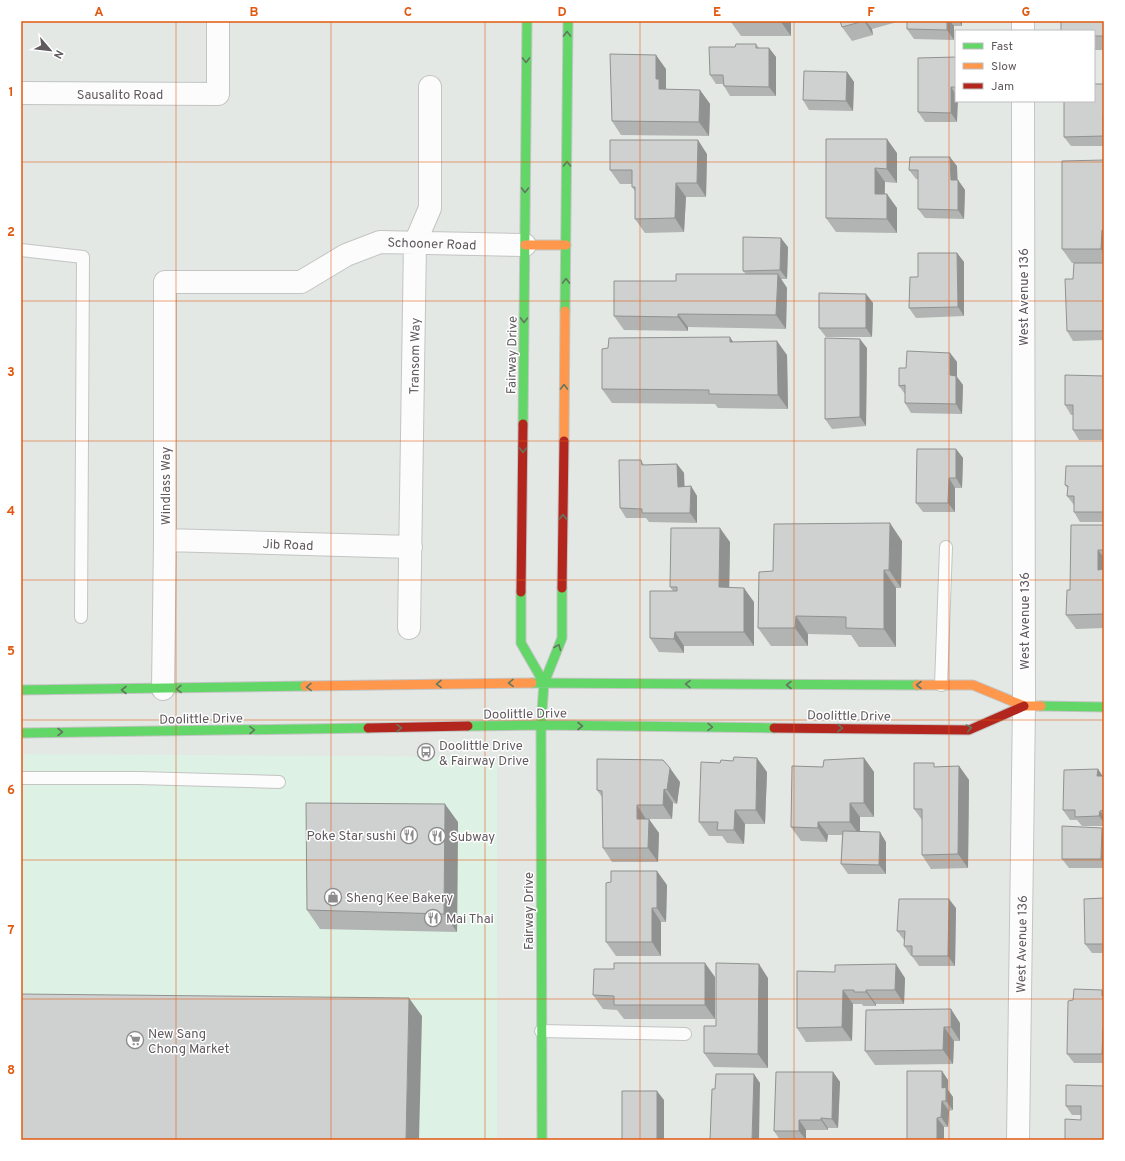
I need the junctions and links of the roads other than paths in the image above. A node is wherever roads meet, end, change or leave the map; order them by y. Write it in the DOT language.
graph roads {
  1 [pos="218,21"];
  2 [pos="527,21"];
  3 [pos="568,21"];
  4 [pos="430,87"];
  5 [pos="21,93"];
  6 [pos="1023,102"];
  7 [pos="415,243"];
  8 [pos="525,244"];
  9 [pos="566,245"];
  10 [pos="21,250"];
  11 [pos="164,282"];
  12 [pos="165,540"];
  13 [pos="411,547"];
  14 [pos="946,547"];
  15 [pos="81,617"];
  16 [pos="409,628"];
  17 [pos="544,683"];
  18 [pos="941,685"];
  19 [pos="21,690"];
  20 [pos="163,690"];
  21 [pos="1024,706"];
  22 [pos="1104,707"];
  23 [pos="541,725"];
  24 [pos="21,733"];
  25 [pos="21,778"];
  26 [pos="279,782"];
  27 [pos="541,1030"];
  28 [pos="685,1034"];
  29 [pos="542,1140"];
  30 [pos="1018,1140"];
  1 -- 5 [label="street, Sausalito Road"];
  2 -- 8 [label="street, Fairway Drive, one-way"];
  9 -- 3 [label="street, Fairway Drive, one-way"];
  4 -- 7 [label="street, Transom Way"];
  6 -- 21 [label="street, West Avenue 136"];
  7 -- 8 [label="street, Schooner Road"];
  7 -- 11 [label="street, Schooner Road"];
  7 -- 13 [label="street, Transom Way"];
  8 -- 9 [label="street, Schooner Road"];
  8 -- 17 [label="street, Fairway Drive, one-way"];
  17 -- 9 [label="street, Fairway Drive, one-way"];
  10 -- 15 [label="lane"];
  11 -- 12 [label="street, Windlass Way"];
  12 -- 13 [label="street, Jib Road"];
  12 -- 20 [label="street, Windlass Way"];
  13 -- 16 [label="street, Transom Way"];
  14 -- 18 [label="lane"];
  18 -- 17 [label="street, Doolittle Drive, one-way"];
  17 -- 20 [label="street, Doolittle Drive, one-way"];
  17 -- 23 [label="street, Fairway Drive"];
  18 -- 21 [label="street, Doolittle Drive"];
  20 -- 19 [label="street, Doolittle Drive, one-way"];
  21 -- 22 [label="street, Doolittle Drive"];
  23 -- 21 [label="street, Doolittle Drive, one-way"];
  21 -- 30 [label="street, West Avenue 136"];
  24 -- 23 [label="street, Doolittle Drive, one-way"];
  23 -- 27 [label="street, Fairway Drive"];
  25 -- 26 [label="lane"];
  27 -- 28 [label="lane"];
  27 -- 29 [label="street, Fairway Drive"];
}
